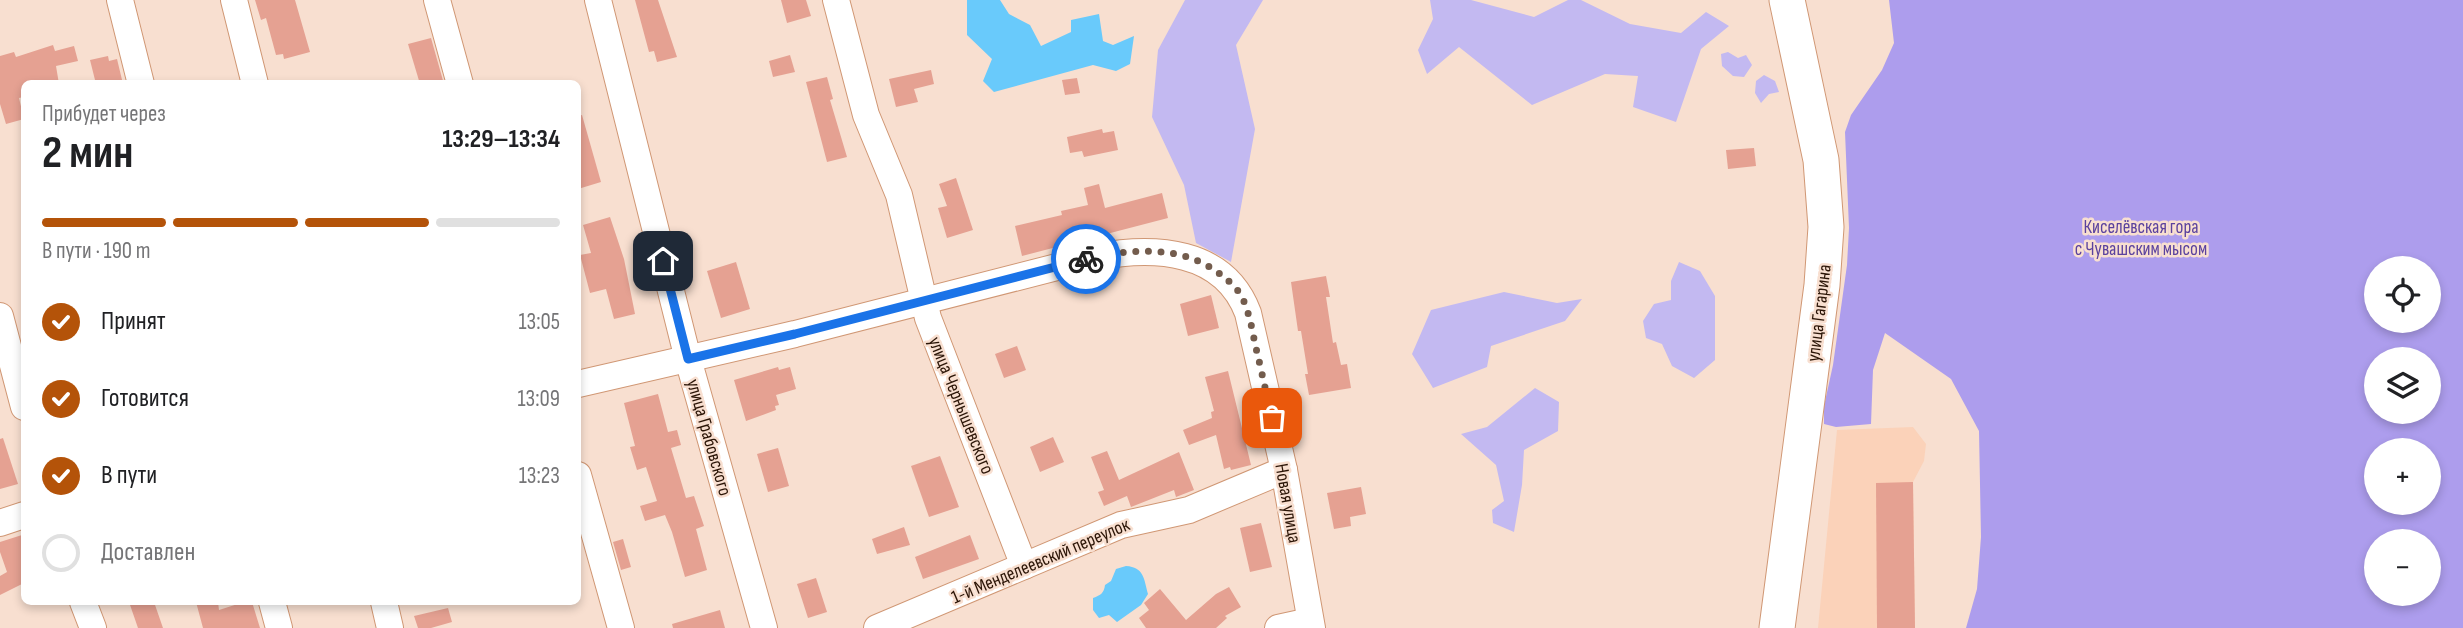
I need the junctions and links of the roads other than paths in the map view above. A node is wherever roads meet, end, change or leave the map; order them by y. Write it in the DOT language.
graph roads {
  1 [pos="120,0"];
  2 [pos="234,0"];
  3 [pos="437,0"];
  4 [pos="598,0"];
  5 [pos="836,0"];
  6 [pos="1787,0"];
  7 [pos="140,80"];
  8 [pos="254,80"];
  9 [pos="459,80"];
  10 [pos="923,302"];
  11 [pos="0,316"];
  12 [pos="688,359"];
  13 [pos="581,383"];
  14 [pos="21,396"];
  15 [pos="1284,470"];
  16 [pos="581,486"];
  17 [pos="21,516"];
  18 [pos="0,523"];
  19 [pos="1024,566"];
  20 [pos="84,605"];
  21 [pos="273,605"];
  22 [pos="385,605"];
  23 [pos="1311,625"];
  24 [pos="93,628"];
  25 [pos="279,628"];
  26 [pos="390,628"];
  27 [pos="621,628"];
  28 [pos="764,628"];
  29 [pos="877,628"];
  30 [pos="1278,628"];
  31 [pos="1777,628"];
  1 -- 7 [label="street"];
  2 -- 8 [label="street"];
  3 -- 9 [label="street"];
  4 -- 12 [label="street, улица Грабовского"];
  5 -- 10 [label="street, улица Чернышевского"];
  6 -- 31 [label="main road, улица Гагарина"];
  10 -- 12 [label="street"];
  10 -- 15 [label="street, Новая улица"];
  10 -- 19 [label="street, улица Чернышевского"];
  11 -- 14 [label="street"];
  12 -- 13 [label="street"];
  12 -- 28 [label="street, улица Грабовского"];
  15 -- 19 [label="street, 1-й Менделеевский переулок"];
  15 -- 23 [label="street, Новая улица"];
  16 -- 27 [label="street"];
  17 -- 18 [label="street"];
  19 -- 29 [label="street, 1-й Менделеевский переулок"];
  20 -- 24 [label="street"];
  21 -- 25 [label="street"];
  22 -- 26 [label="street"];
  23 -- 30 [label="street"];
}
